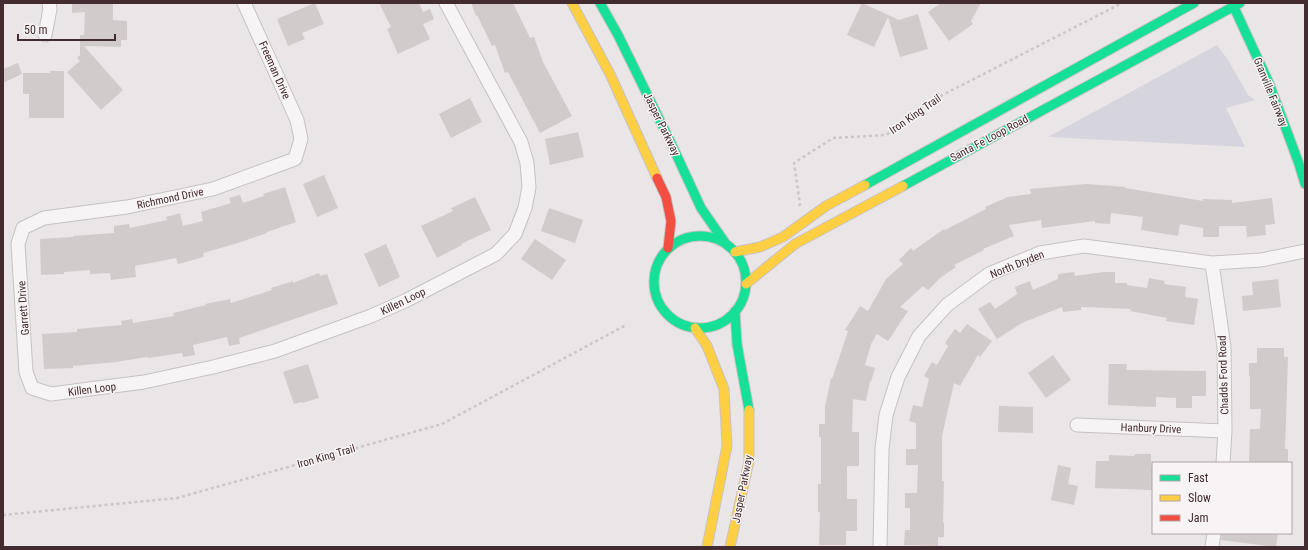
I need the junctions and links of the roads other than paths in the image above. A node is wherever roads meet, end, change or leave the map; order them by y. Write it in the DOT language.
graph roads {
  1 [pos="49,3"];
  2 [pos="244,3"];
  3 [pos="446,3"];
  4 [pos="572,3"];
  5 [pos="600,3"];
  6 [pos="1194,3"];
  7 [pos="1235,4"];
  8 [pos="45,34"];
  9 [pos="301,139"];
  10 [pos="1305,184"];
  11 [pos="23,228"];
  12 [pos="726,244"];
  13 [pos="668,248"];
  14 [pos="1305,251"];
  15 [pos="736,252"];
  16 [pos="1212,263"];
  17 [pos="746,284"];
  18 [pos="735,312"];
  19 [pos="695,328"];
  20 [pos="32,388"];
  21 [pos="1077,425"];
  22 [pos="1225,430"];
  23 [pos="1223,462"];
  24 [pos="1214,534"];
  25 [pos="707,547"];
  26 [pos="730,547"];
  27 [pos="880,547"];
  28 [pos="1212,547"];
  1 -- 8 [label="street"];
  2 -- 9 [label="street, Freeman Drive"];
  3 -- 20 [label="street, Killen Loop"];
  4 -- 13 [label="main road"];
  5 -- 12 [label="main road, Jasper Parkway"];
  6 -- 15 [label="main road, Santa Fe Loop Road"];
  7 -- 10 [label="main road, Granville Fairway"];
  7 -- 17 [label="main road, Santa Fe Loop Road"];
  9 -- 11 [label="street, Richmond Drive"];
  11 -- 20 [label="street, Garrett Drive"];
  12 -- 13 [label="main road"];
  12 -- 15 [label="main road"];
  13 -- 19 [label="main road"];
  14 -- 16 [label="street, North Dryden"];
  15 -- 17 [label="main road"];
  16 -- 22 [label="street, Chadds Ford Road"];
  16 -- 27 [label="street, North Dryden"];
  17 -- 18 [label="main road"];
  18 -- 19 [label="main road"];
  18 -- 26 [label="main road, Jasper Parkway"];
  19 -- 25 [label="main road, Jasper Parkway"];
  21 -- 22 [label="street, Hanbury Drive"];
  22 -- 23 [label="street, Chadds Ford Road"];
  24 -- 28 [label="street"];
}
